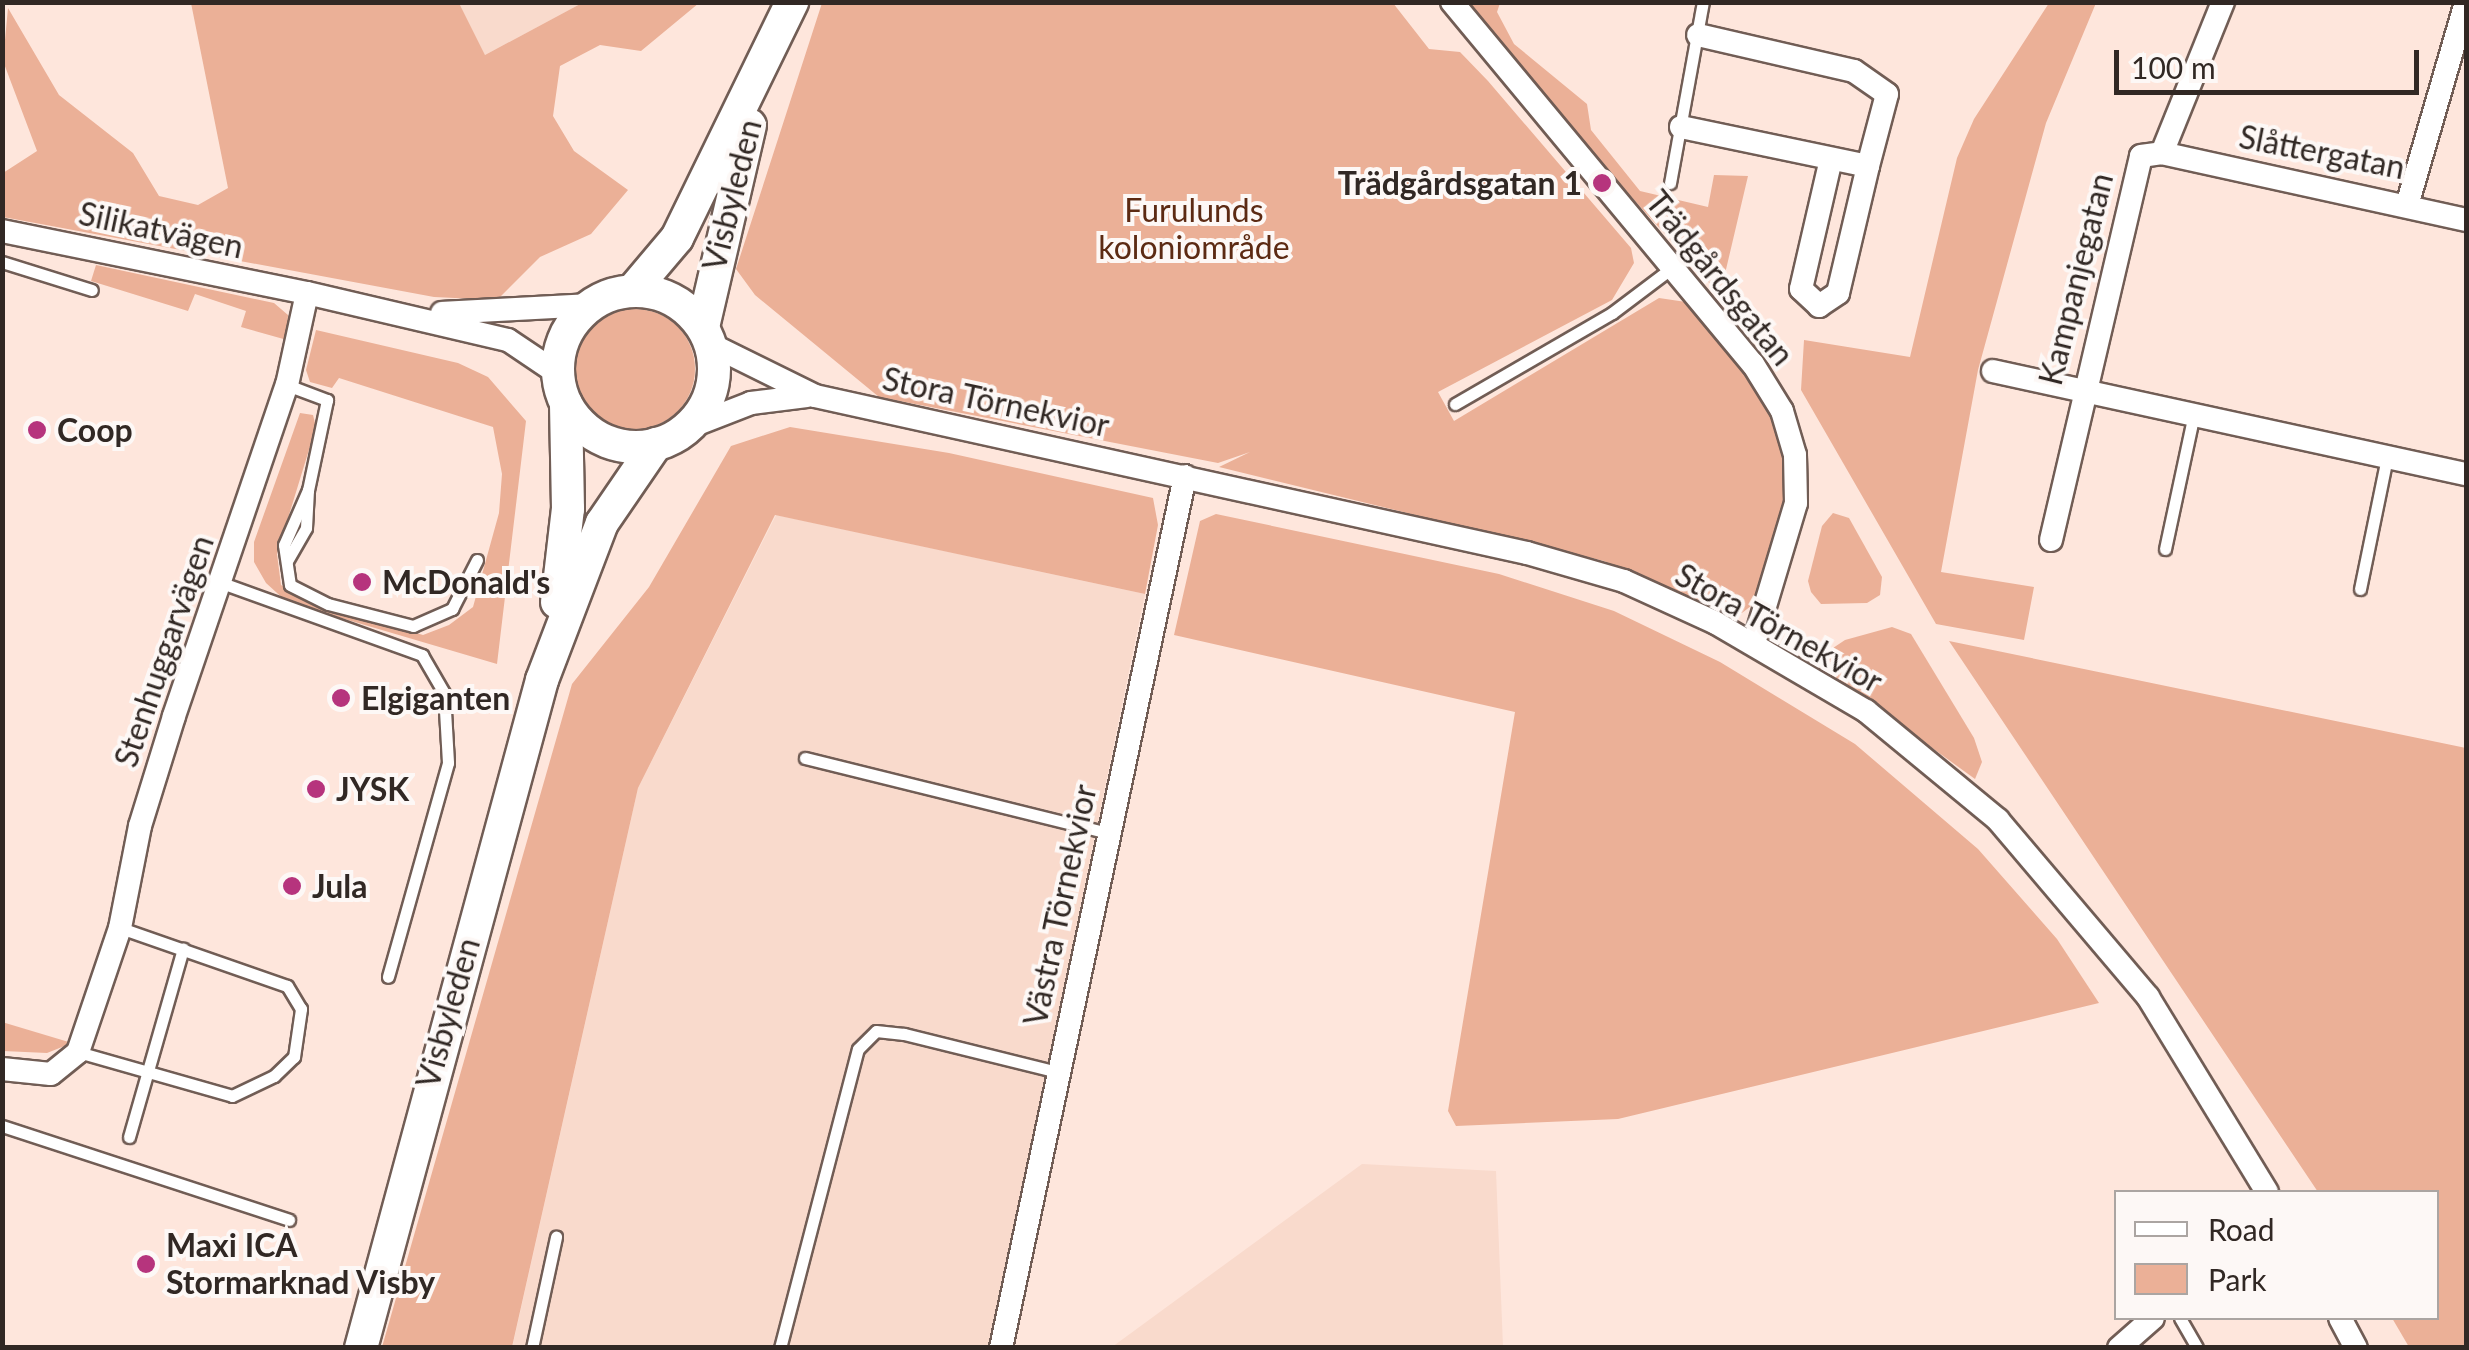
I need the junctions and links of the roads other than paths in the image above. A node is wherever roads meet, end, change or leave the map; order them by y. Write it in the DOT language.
graph roads {
  1 [pos="792,2"];
  2 [pos="1452,2"];
  3 [pos="1703,2"];
  4 [pos="2223,2"];
  5 [pos="2466,2"];
  6 [pos="1698,35"];
  7 [pos="767,63"];
  8 [pos="1681,128"];
  9 [pos="2162,154"];
  10 [pos="1831,158"];
  11 [pos="1868,166"];
  12 [pos="1670,183"];
  13 [pos="2408,202"];
  14 [pos="2466,220"];
  15 [pos="2,230"];
  16 [pos="2,262"];
  17 [pos="1672,268"];
  18 [pos="92,290"];
  19 [pos="633,290"];
  20 [pos="307,293"];
  21 [pos="590,305"];
  22 [pos="414,313"];
  23 [pos="706,336"];
  24 [pos="1993,370"];
  25 [pos="288,385"];
  26 [pos="562,389"];
  27 [pos="2082,390"];
  28 [pos="815,396"];
  29 [pos="1455,404"];
  30 [pos="2194,414"];
  31 [pos="687,428"];
  32 [pos="656,444"];
  33 [pos="2387,456"];
  34 [pos="2466,474"];
  35 [pos="1185,476"];
  36 [pos="2051,540"];
  37 [pos="2165,550"];
  38 [pos="477,560"];
  39 [pos="222,583"];
  40 [pos="2360,589"];
  41 [pos="1754,644"];
  42 [pos="542,680"];
  43 [pos="805,758"];
  44 [pos="1108,834"];
  45 [pos="120,928"];
  46 [pos="183,949"];
  47 [pos="388,977"];
  48 [pos="78,1052"];
  49 [pos="2,1069"];
  50 [pos="1058,1072"];
  51 [pos="147,1074"];
  52 [pos="2,1126"];
  53 [pos="129,1137"];
  54 [pos="2266,1190"];
  55 [pos="289,1220"];
  56 [pos="556,1237"];
  57 [pos="2150,1320"];
  58 [pos="2181,1320"];
  59 [pos="2341,1320"];
  60 [pos="361,1348"];
  61 [pos="532,1348"];
  62 [pos="780,1348"];
  63 [pos="1001,1348"];
  64 [pos="2118,1348"];
  65 [pos="2197,1348"];
  66 [pos="2356,1348"];
  1 -- 7 [label="main road, Visbyleden"];
  2 -- 17 [label="street, Trädgårdsgatan"];
  3 -- 6 [label="lane"];
  4 -- 9 [label="street, Kampanjegatan"];
  5 -- 13 [label="street"];
  6 -- 8 [label="lane"];
  6 -- 11 [label="street"];
  7 -- 19 [label="main road, Visbyleden"];
  7 -- 23 [label="main road, Visbyleden"];
  8 -- 10 [label="street"];
  8 -- 12 [label="lane"];
  9 -- 13 [label="street, Slåttergatan"];
  9 -- 27 [label="street, Kampanjegatan"];
  10 -- 11 [label="street"];
  10 -- 11 [label="street"];
  13 -- 14 [label="street, Slåttergatan"];
  15 -- 20 [label="street, Silikatvägen"];
  16 -- 18 [label="lane"];
  17 -- 29 [label="lane"];
  17 -- 41 [label="street, Trädgårdsgatan"];
  19 -- 21 [label="main road"];
  19 -- 23 [label="main road"];
  20 -- 22 [label="street"];
  20 -- 25 [label="street, Stenhuggarvägen"];
  21 -- 22 [label="street"];
  21 -- 26 [label="main road"];
  22 -- 26 [label="street"];
  23 -- 28 [label="street"];
  23 -- 31 [label="main road"];
  24 -- 27 [label="street"];
  25 -- 38 [label="lane"];
  25 -- 39 [label="street, Stenhuggarvägen"];
  26 -- 32 [label="main road"];
  26 -- 42 [label="main road, Visbyleden"];
  27 -- 30 [label="street"];
  27 -- 36 [label="street, Kampanjegatan"];
  28 -- 31 [label="street"];
  28 -- 35 [label="street, Stora Törnekvior"];
  30 -- 33 [label="street"];
  30 -- 37 [label="lane"];
  31 -- 32 [label="main road"];
  32 -- 42 [label="main road, Visbyleden"];
  33 -- 34 [label="street"];
  33 -- 40 [label="lane"];
  35 -- 41 [label="street, Stora Törnekvior"];
  35 -- 44 [label="street, Västra Törnekvior"];
  39 -- 45 [label="street, Stenhuggarvägen"];
  39 -- 47 [label="lane"];
  41 -- 54 [label="street, Stora Törnekvior"];
  42 -- 60 [label="main road, Visbyleden"];
  43 -- 44 [label="lane"];
  44 -- 50 [label="street, Västra Törnekvior"];
  45 -- 46 [label="lane"];
  45 -- 48 [label="street, Stenhuggarvägen"];
  46 -- 51 [label="lane"];
  46 -- 51 [label="lane"];
  48 -- 49 [label="street"];
  48 -- 51 [label="lane"];
  50 -- 62 [label="lane"];
  50 -- 63 [label="street, Västra Törnekvior"];
  51 -- 53 [label="lane"];
  52 -- 55 [label="lane"];
  56 -- 61 [label="lane"];
  57 -- 64 [label="street"];
  58 -- 65 [label="lane"];
  59 -- 66 [label="street"];
}
